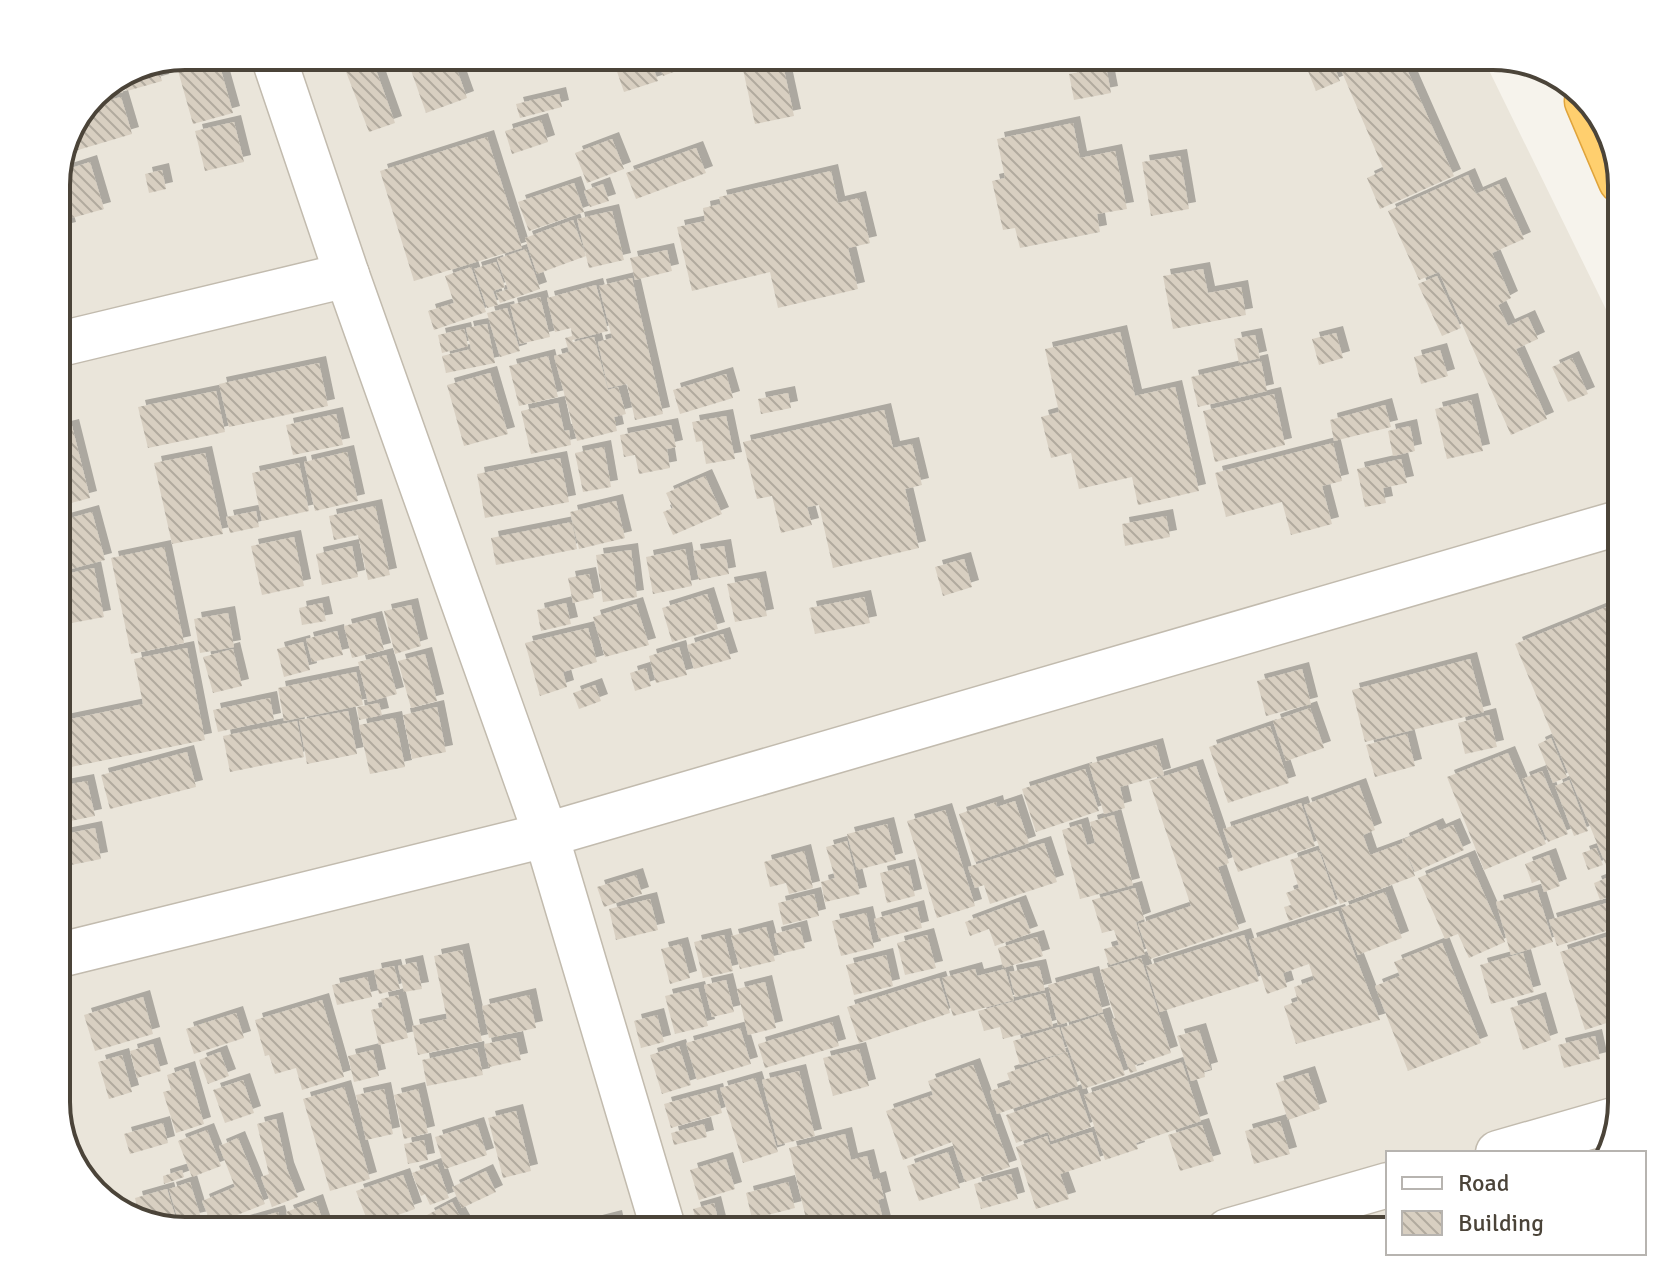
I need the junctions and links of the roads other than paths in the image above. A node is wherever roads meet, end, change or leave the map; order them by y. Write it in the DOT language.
graph roads {
  1 [pos="278,70"];
  2 [pos="347,275"];
  3 [pos="70,342"];
  4 [pos="1608,526"];
  5 [pos="546,835"];
  6 [pos="70,953"];
  7 [pos="1606,1122"];
  8 [pos="1505,1151"];
  9 [pos="1386,1186"];
  10 [pos="660,1217"];
  11 [pos="1277,1217"];
  1 -- 2 [label="street"];
  2 -- 3 [label="street"];
  2 -- 5 [label="street"];
  4 -- 5 [label="street"];
  5 -- 6 [label="street"];
  5 -- 10 [label="street"];
  7 -- 8 [label="street"];
  9 -- 11 [label="street"];
}
